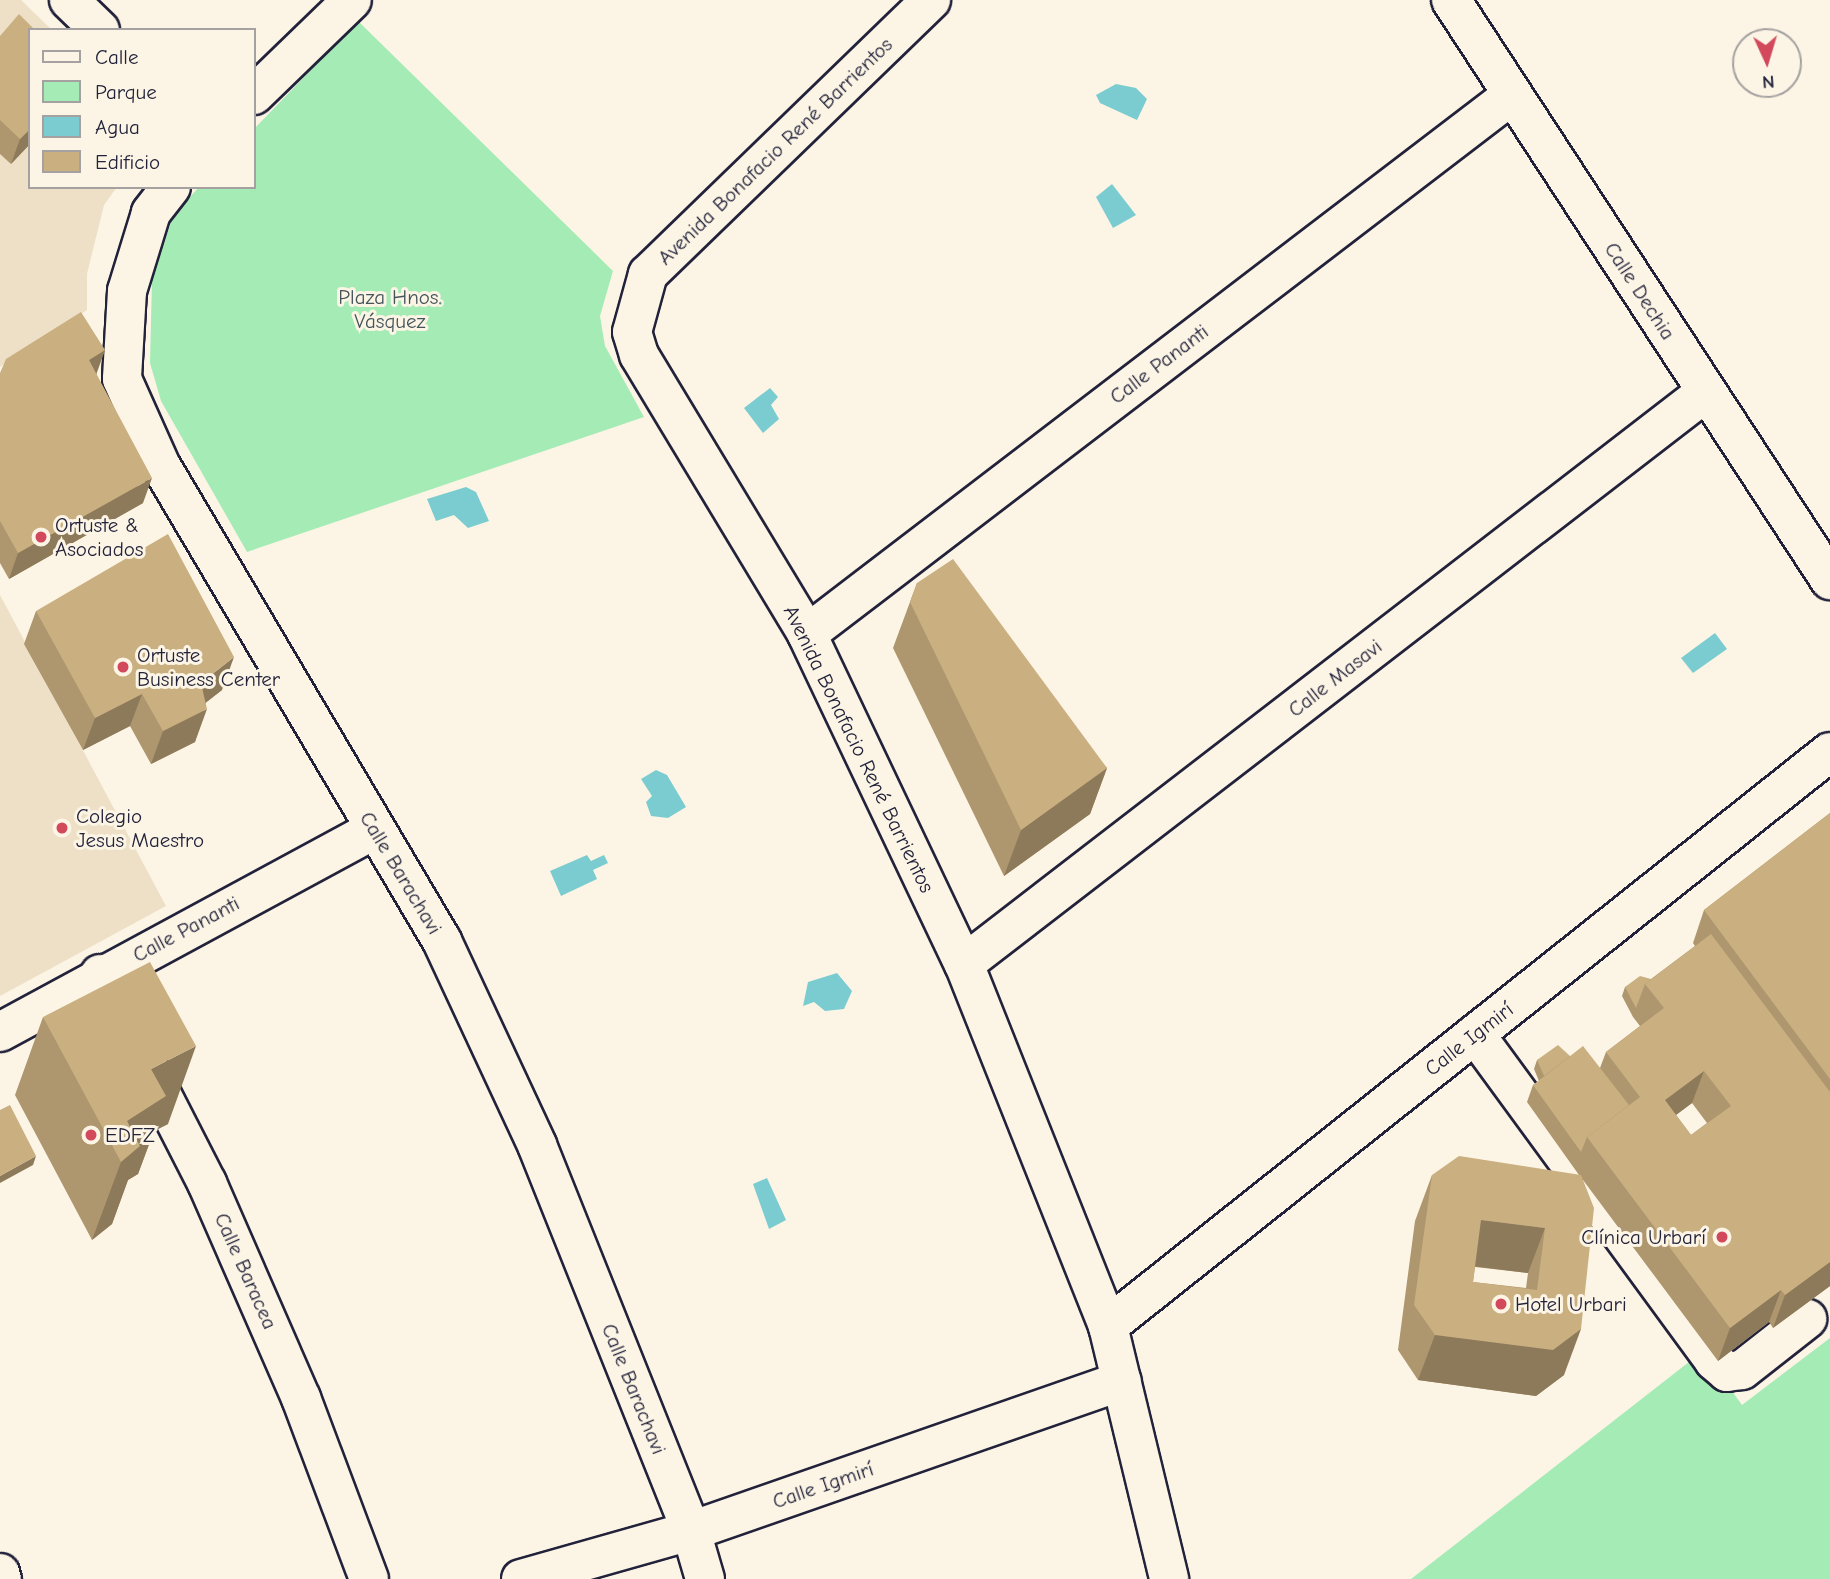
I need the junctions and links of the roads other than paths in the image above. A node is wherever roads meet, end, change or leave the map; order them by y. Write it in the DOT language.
graph roads {
  1 [pos="69,0"];
  2 [pos="352,0"];
  3 [pos="931,0"];
  4 [pos="1451,0"];
  5 [pos="98,28"];
  6 [pos="256,93"];
  7 [pos="1511,95"];
  8 [pos="169,189"];
  9 [pos="1706,392"];
  10 [pos="1830,580"];
  11 [pos="807,634"];
  12 [pos="1830,752"];
  13 [pos="374,830"];
  14 [pos="964,964"];
  15 [pos="100,974"];
  16 [pos="0,1032"];
  17 [pos="1475,1034"];
  18 [pos="1807,1319"];
  19 [pos="1108,1326"];
  20 [pos="1122,1381"];
  21 [pos="691,1531"];
  22 [pos="0,1573"];
  23 [pos="2,1579"];
  24 [pos="369,1579"];
  25 [pos="521,1579"];
  26 [pos="705,1579"];
  27 [pos="1169,1579"];
  1 -- 5 [label="street"];
  2 -- 6 [label="street"];
  3 -- 11 [label="street, Avenida Bonafacio René Barrientos"];
  4 -- 7 [label="street, Calle Dechia"];
  7 -- 9 [label="street, Calle Dechia"];
  7 -- 11 [label="street, Calle Pananti"];
  8 -- 13 [label="street, Calle Barachavi"];
  9 -- 10 [label="street, Calle Dechia"];
  9 -- 14 [label="street, Calle Masavi"];
  11 -- 14 [label="street, Avenida Bonafacio René Barrientos"];
  12 -- 17 [label="street, Calle Igmirí"];
  13 -- 15 [label="street, Calle Pananti"];
  13 -- 21 [label="street, Calle Barachavi"];
  14 -- 19 [label="street, Avenida Bonafacio René Barrientos"];
  15 -- 16 [label="street, Calle Pananti"];
  15 -- 24 [label="street, Calle Baracea"];
  17 -- 18 [label="street"];
  17 -- 19 [label="street, Calle Igmirí"];
  19 -- 20 [label="street, Avenida Bonafacio René Barrientos"];
  20 -- 21 [label="street, Calle Igmirí"];
  20 -- 27 [label="street, Avenida Bonafacio René Barrientos"];
  21 -- 25 [label="street, Calle Igmirí"];
  21 -- 26 [label="street, Calle Barachavi"];
  22 -- 23 [label="street"];
}
